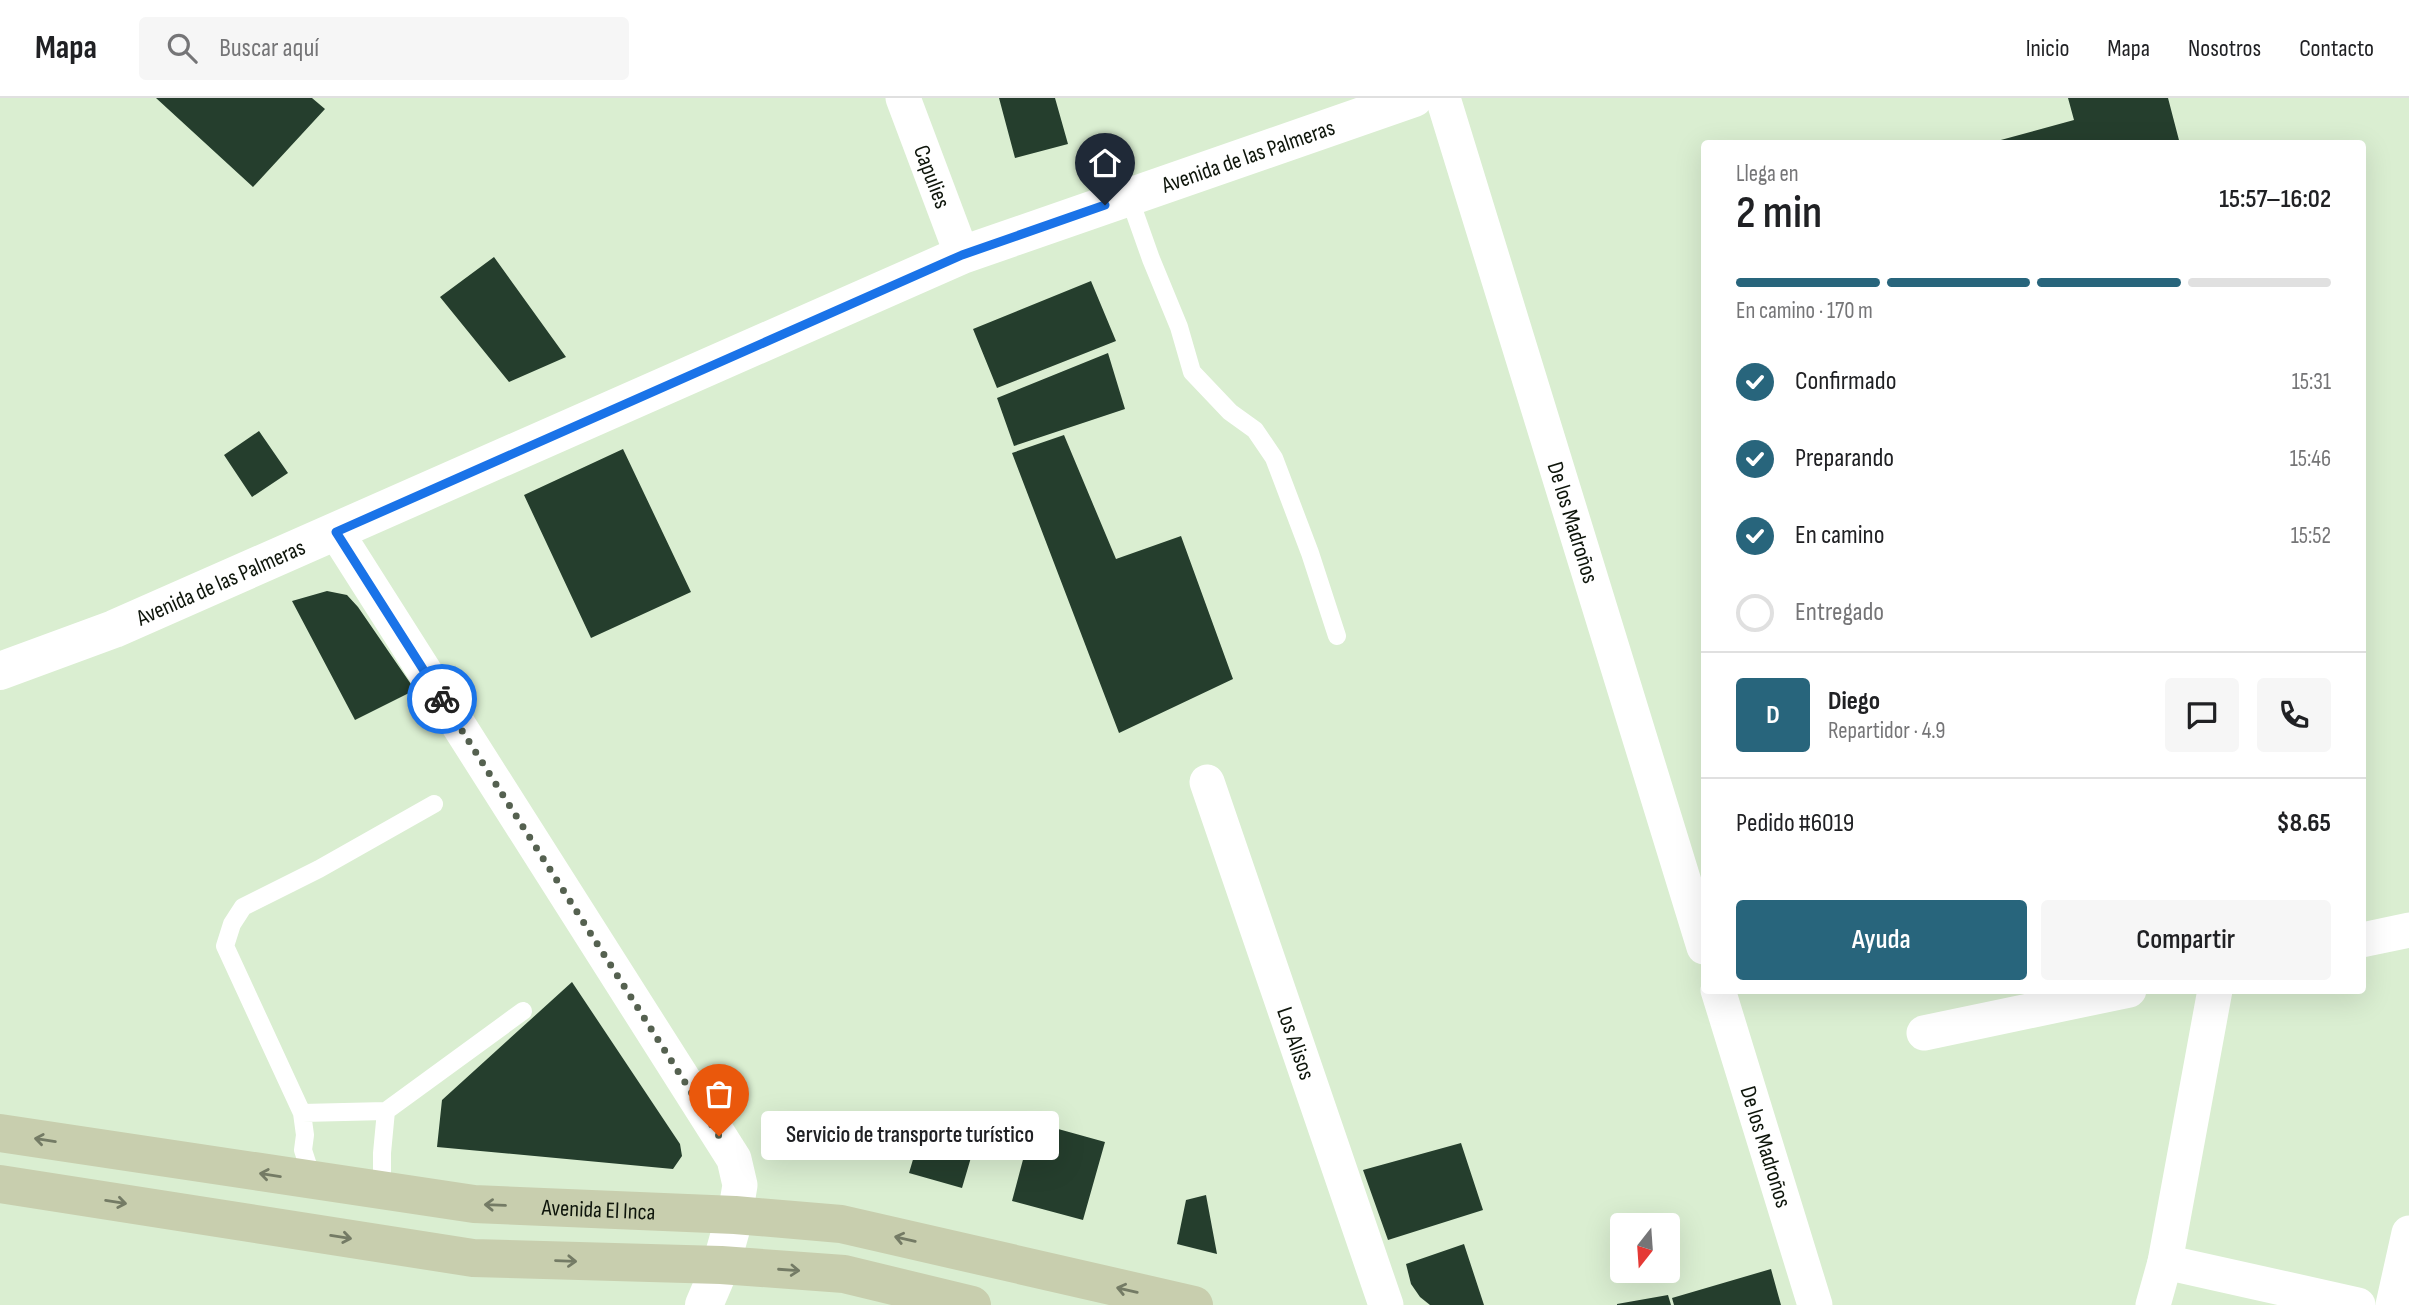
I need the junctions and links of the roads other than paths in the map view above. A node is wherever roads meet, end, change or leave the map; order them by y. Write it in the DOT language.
graph roads {
  1 [pos="903,98"];
  2 [pos="1414,98"];
  3 [pos="1443,98"];
  4 [pos="1129,197"];
  5 [pos="962,255"];
  6 [pos="336,532"];
  7 [pos="1337,636"];
  8 [pos="0,671"];
  9 [pos="1207,782"];
  10 [pos="434,804"];
  11 [pos="2409,930"];
  12 [pos="1701,937"];
  13 [pos="2366,939"];
  14 [pos="1719,994"];
  15 [pos="2110,994"];
  16 [pos="2214,994"];
  17 [pos="523,1011"];
  18 [pos="1924,1033"];
  19 [pos="386,1111"];
  20 [pos="302,1113"];
  21 [pos="0,1133"];
  22 [pos="313,1181"];
  23 [pos="0,1184"];
  24 [pos="382,1192"];
  25 [pos="735,1215"];
  26 [pos="2409,1233"];
  27 [pos="2165,1262"];
  28 [pos="721,1265"];
  29 [pos="704,1305"];
  30 [pos="972,1305"];
  31 [pos="1194,1305"];
  32 [pos="1386,1305"];
  33 [pos="1815,1305"];
  34 [pos="2153,1305"];
  35 [pos="2358,1305"];
  36 [pos="2393,1305"];
  1 -- 5 [label="street, Capulies"];
  2 -- 4 [label="street, Avenida de las Palmeras"];
  3 -- 12 [label="street, De los Madroños"];
  4 -- 5 [label="street, Avenida de las Palmeras"];
  4 -- 7 [label="lane"];
  5 -- 6 [label="street, Avenida de las Palmeras"];
  6 -- 8 [label="street, Avenida de las Palmeras"];
  6 -- 25 [label="street"];
  9 -- 32 [label="street, Los Alisos"];
  10 -- 20 [label="lane"];
  11 -- 13 [label="street"];
  14 -- 33 [label="street, De los Madroños"];
  15 -- 18 [label="street"];
  16 -- 27 [label="street"];
  17 -- 19 [label="lane"];
  19 -- 20 [label="lane"];
  19 -- 24 [label="lane"];
  20 -- 22 [label="lane"];
  22 -- 21 [label="main road, Avenida El Inca, one-way"];
  22 -- 24 [label="main road, Avenida El Inca"];
  23 -- 28 [label="main road, one-way"];
  25 -- 24 [label="main road, Avenida El Inca, one-way"];
  25 -- 28 [label="street"];
  31 -- 25 [label="main road, Avenida El Inca, one-way"];
  26 -- 36 [label="street"];
  27 -- 34 [label="street"];
  27 -- 35 [label="street"];
  28 -- 29 [label="street"];
  28 -- 30 [label="main road, one-way"];
}
